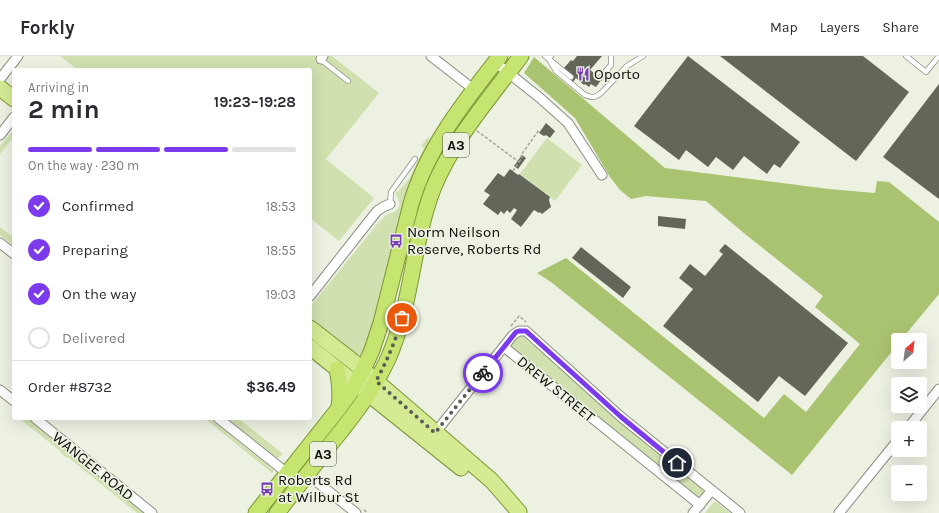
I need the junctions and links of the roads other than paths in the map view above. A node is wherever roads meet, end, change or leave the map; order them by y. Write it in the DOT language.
graph roads {
  1 [pos="18,56"];
  2 [pos="431,56"];
  3 [pos="521,56"];
  4 [pos="611,56"];
  5 [pos="642,56"];
  6 [pos="906,56"];
  7 [pos="939,56"];
  8 [pos="321,57"];
  9 [pos="548,57"];
  10 [pos="634,58"];
  11 [pos="497,59"];
  12 [pos="509,73"];
  13 [pos="571,77"];
  14 [pos="600,78"];
  15 [pos="0,79"];
  16 [pos="348,81"];
  17 [pos="0,88"];
  18 [pos="473,90"];
  19 [pos="0,97"];
  20 [pos="12,97"];
  21 [pos="12,107"];
  22 [pos="12,120"];
  23 [pos="0,135"];
  24 [pos="415,160"];
  25 [pos="602,175"];
  26 [pos="390,204"];
  27 [pos="0,243"];
  28 [pos="12,252"];
  29 [pos="312,293"];
  30 [pos="312,330"];
  31 [pos="504,347"];
  32 [pos="312,349"];
  33 [pos="337,369"];
  34 [pos="363,370"];
  35 [pos="376,381"];
  36 [pos="356,384"];
  37 [pos="939,389"];
  38 [pos="0,390"];
  39 [pos="368,394"];
  40 [pos="12,399"];
  41 [pos="339,408"];
  42 [pos="37,420"];
  43 [pos="221,420"];
  44 [pos="914,421"];
  45 [pos="435,433"];
  46 [pos="891,449"];
  47 [pos="287,473"];
  48 [pos="307,474"];
  49 [pos="712,491"];
  50 [pos="700,505"];
  51 [pos="520,512"];
  52 [pos="152,513"];
  53 [pos="256,513"];
  54 [pos="277,513"];
  55 [pos="356,513"];
  56 [pos="693,513"];
  57 [pos="740,513"];
  58 [pos="839,513"];
  1 -- 15 [label="street"];
  2 -- 18 [label="street"];
  3 -- 12 [label="highway, A3"];
  4 -- 14 [label="lane"];
  5 -- 10 [label="lane"];
  6 -- 7 [label="lane"];
  8 -- 16 [label="lane"];
  9 -- 10 [label="lane"];
  9 -- 13 [label="lane"];
  11 -- 12 [label="street"];
  11 -- 18 [label="highway, A3"];
  12 -- 25 [label="street"];
  12 -- 35 [label="highway, A3"];
  17 -- 20 [label="main road"];
  18 -- 34 [label="highway, A3"];
  19 -- 21 [label="main road"];
  22 -- 23 [label="street"];
  24 -- 26 [label="lane"];
  26 -- 29 [label="street"];
  27 -- 28 [label="street"];
  30 -- 34 [label="main road"];
  31 -- 45 [label="street"];
  31 -- 49 [label="street, DREW STREET"];
  31 -- 50 [label="street, DREW STREET"];
  32 -- 33 [label="main road"];
  33 -- 36 [label="main road"];
  33 -- 41 [label="highway"];
  34 -- 35 [label="main road"];
  34 -- 36 [label="highway, A3"];
  35 -- 39 [label="highway, A3"];
  35 -- 45 [label="main road"];
  36 -- 39 [label="main road"];
  36 -- 41 [label="highway, A3"];
  37 -- 44 [label="street"];
  38 -- 40 [label="street"];
  39 -- 48 [label="highway, A3"];
  39 -- 51 [label="main road"];
  41 -- 47 [label="highway, A3"];
  42 -- 52 [label="street, WANGEE ROAD"];
  43 -- 47 [label="street"];
  45 -- 51 [label="main road"];
  46 -- 58 [label="street"];
  47 -- 53 [label="highway, A3"];
  48 -- 54 [label="highway, A3"];
  48 -- 55 [label="street"];
  49 -- 50 [label="street"];
  49 -- 57 [label="street, DREW STREET"];
  50 -- 56 [label="street"];
}
